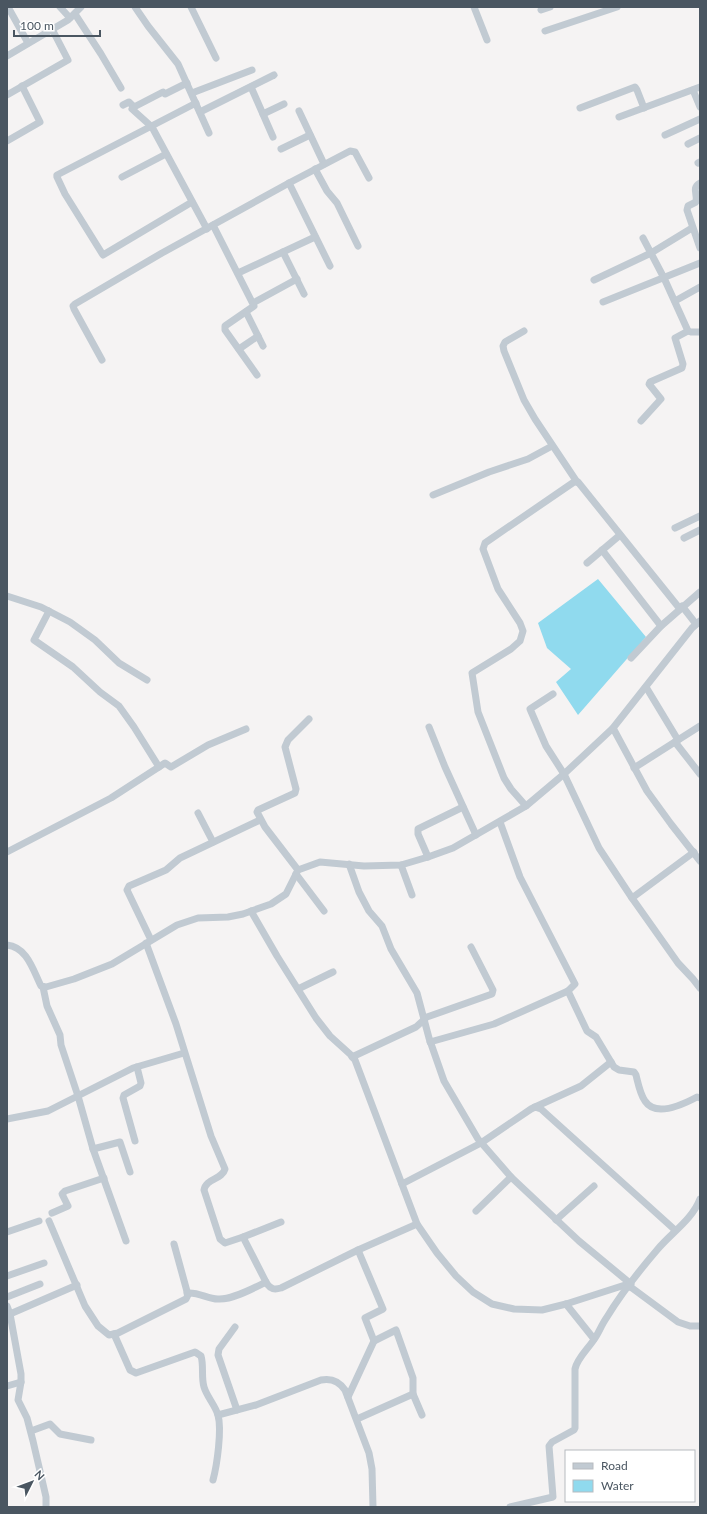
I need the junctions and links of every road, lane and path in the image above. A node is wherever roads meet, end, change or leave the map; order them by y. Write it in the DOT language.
graph roads {
  1 [pos="8,7"];
  2 [pos="60,7"];
  3 [pos="135,7"];
  4 [pos="191,7"];
  5 [pos="474,7"];
  6 [pos="550,7"];
  7 [pos="615,7"];
  8 [pos="541,10"];
  9 [pos="75,11"];
  10 [pos="52,29"];
  11 [pos="545,31"];
  12 [pos="487,40"];
  13 [pos="28,43"];
  14 [pos="7,56"];
  15 [pos="216,58"];
  16 [pos="252,70"];
  17 [pos="274,75"];
  18 [pos="187,82"];
  19 [pos="22,86"];
  20 [pos="251,87"];
  21 [pos="700,87"];
  22 [pos="121,88"];
  23 [pos="693,90"];
  24 [pos="192,93"];
  25 [pos="7,95"];
  26 [pos="196,103"];
  27 [pos="284,104"];
  28 [pos="123,105"];
  29 [pos="700,107"];
  30 [pos="580,108"];
  31 [pos="644,108"];
  32 [pos="132,109"];
  33 [pos="298,111"];
  34 [pos="200,112"];
  35 [pos="263,114"];
  36 [pos="619,117"];
  37 [pos="700,118"];
  38 [pos="152,126"];
  39 [pos="209,133"];
  40 [pos="310,135"];
  41 [pos="665,135"];
  42 [pos="273,137"];
  43 [pos="700,138"];
  44 [pos="7,142"];
  45 [pos="688,144"];
  46 [pos="281,149"];
  47 [pos="166,154"];
  48 [pos="324,164"];
  49 [pos="315,169"];
  50 [pos="122,177"];
  51 [pos="369,178"];
  52 [pos="289,183"];
  53 [pos="700,183"];
  54 [pos="192,202"];
  55 [pos="210,227"];
  56 [pos="692,228"];
  57 [pos="315,236"];
  58 [pos="643,238"];
  59 [pos="358,246"];
  60 [pos="700,248"];
  61 [pos="283,252"];
  62 [pos="651,253"];
  63 [pos="700,263"];
  64 [pos="330,266"];
  65 [pos="238,273"];
  66 [pos="664,278"];
  67 [pos="296,279"];
  68 [pos="594,280"];
  69 [pos="700,287"];
  70 [pos="304,294"];
  71 [pos="675,301"];
  72 [pos="603,302"];
  73 [pos="253,303"];
  74 [pos="246,312"];
  75 [pos="524,331"];
  76 [pos="688,331"];
  77 [pos="700,332"];
  78 [pos="258,336"];
  79 [pos="263,346"];
  80 [pos="239,350"];
  81 [pos="102,360"];
  82 [pos="256,375"];
  83 [pos="641,421"];
  84 [pos="552,446"];
  85 [pos="577,482"];
  86 [pos="433,495"];
  87 [pos="700,516"];
  88 [pos="675,528"];
  89 [pos="700,530"];
  90 [pos="620,535"];
  91 [pos="684,538"];
  92 [pos="602,550"];
  93 [pos="587,563"];
  94 [pos="700,592"];
  95 [pos="7,596"];
  96 [pos="681,608"];
  97 [pos="49,611"];
  98 [pos="698,622"];
  99 [pos="661,626"];
  100 [pos="631,658"];
  101 [pos="147,680"];
  102 [pos="646,687"];
  103 [pos="552,694"];
  104 [pos="309,720"];
  105 [pos="429,726"];
  106 [pos="700,726"];
  107 [pos="613,728"];
  108 [pos="246,729"];
  109 [pos="677,741"];
  110 [pos="159,767"];
  111 [pos="634,768"];
  112 [pos="564,774"];
  113 [pos="700,774"];
  114 [pos="526,806"];
  115 [pos="463,807"];
  116 [pos="198,813"];
  117 [pos="260,820"];
  118 [pos="500,822"];
  119 [pos="476,835"];
  120 [pos="213,842"];
  121 [pos="696,851"];
  122 [pos="7,852"];
  123 [pos="428,858"];
  124 [pos="700,861"];
  125 [pos="349,864"];
  126 [pos="401,865"];
  127 [pos="297,872"];
  128 [pos="412,895"];
  129 [pos="632,898"];
  130 [pos="251,911"];
  131 [pos="324,911"];
  132 [pos="149,942"];
  133 [pos="7,945"];
  134 [pos="471,947"];
  135 [pos="333,972"];
  136 [pos="43,987"];
  137 [pos="700,988"];
  138 [pos="298,989"];
  139 [pos="568,991"];
  140 [pos="424,1020"];
  141 [pos="430,1042"];
  142 [pos="184,1053"];
  143 [pos="352,1056"];
  144 [pos="611,1062"];
  145 [pos="137,1067"];
  146 [pos="78,1096"];
  147 [pos="700,1098"];
  148 [pos="535,1107"];
  149 [pos="7,1119"];
  150 [pos="135,1141"];
  151 [pos="480,1142"];
  152 [pos="93,1149"];
  153 [pos="130,1172"];
  154 [pos="511,1177"];
  155 [pos="104,1178"];
  156 [pos="402,1184"];
  157 [pos="594,1186"];
  158 [pos="700,1199"];
  159 [pos="476,1211"];
  160 [pos="52,1213"];
  161 [pos="556,1220"];
  162 [pos="39,1221"];
  163 [pos="49,1221"];
  164 [pos="281,1222"];
  165 [pos="417,1224"];
  166 [pos="675,1230"];
  167 [pos="7,1232"];
  168 [pos="243,1237"];
  169 [pos="126,1241"];
  170 [pos="174,1244"];
  171 [pos="358,1250"];
  172 [pos="44,1263"];
  173 [pos="7,1276"];
  174 [pos="266,1282"];
  175 [pos="40,1284"];
  176 [pos="77,1285"];
  177 [pos="630,1285"];
  178 [pos="187,1293"];
  179 [pos="7,1298"];
  180 [pos="566,1304"];
  181 [pos="7,1306"];
  182 [pos="10,1314"];
  183 [pos="700,1326"];
  184 [pos="235,1327"];
  185 [pos="114,1334"];
  186 [pos="594,1339"];
  187 [pos="374,1341"];
  188 [pos="21,1382"];
  189 [pos="7,1386"];
  190 [pos="413,1394"];
  191 [pos="348,1396"];
  192 [pos="237,1410"];
  193 [pos="218,1415"];
  194 [pos="422,1415"];
  195 [pos="356,1419"];
  196 [pos="31,1431"];
  197 [pos="91,1440"];
  198 [pos="212,1480"];
  199 [pos="46,1507"];
  200 [pos="373,1507"];
  201 [pos="510,1507"];
  1 -- 13 [label="street"];
  2 -- 9 [label="street"];
  3 -- 18 [label="street"];
  4 -- 15 [label="street"];
  5 -- 12 [label="street"];
  6 -- 8 [label="street"];
  7 -- 11 [label="street"];
  9 -- 10 [label="street"];
  9 -- 22 [label="street"];
  10 -- 13 [label="street"];
  10 -- 19 [label="street"];
  13 -- 14 [label="street"];
  16 -- 24 [label="street"];
  17 -- 20 [label="street"];
  18 -- 24 [label="street"];
  18 -- 28 [label="street"];
  19 -- 25 [label="street"];
  19 -- 44 [label="street"];
  20 -- 34 [label="street"];
  20 -- 35 [label="street"];
  21 -- 23 [label="street"];
  23 -- 29 [label="street"];
  23 -- 31 [label="street"];
  24 -- 26 [label="street"];
  26 -- 34 [label="street"];
  26 -- 38 [label="street"];
  27 -- 35 [label="street"];
  30 -- 31 [label="street"];
  31 -- 36 [label="street"];
  32 -- 38 [label="street"];
  33 -- 40 [label="street"];
  34 -- 39 [label="street"];
  35 -- 42 [label="street"];
  37 -- 41 [label="street"];
  38 -- 47 [label="street"];
  38 -- 54 [label="street"];
  40 -- 46 [label="street"];
  40 -- 48 [label="street"];
  43 -- 45 [label="street"];
  47 -- 50 [label="street"];
  47 -- 54 [label="street"];
  48 -- 49 [label="street"];
  48 -- 51 [label="street"];
  49 -- 52 [label="street"];
  49 -- 59 [label="street"];
  52 -- 55 [label="street"];
  52 -- 57 [label="street"];
  53 -- 56 [label="street"];
  54 -- 55 [label="street"];
  55 -- 65 [label="street"];
  55 -- 81 [label="street"];
  56 -- 60 [label="street"];
  56 -- 62 [label="street"];
  57 -- 61 [label="street"];
  57 -- 64 [label="street"];
  58 -- 62 [label="street"];
  61 -- 65 [label="street"];
  61 -- 67 [label="street"];
  62 -- 66 [label="street"];
  62 -- 68 [label="street"];
  63 -- 66 [label="street"];
  65 -- 73 [label="street"];
  66 -- 71 [label="street"];
  66 -- 72 [label="street"];
  67 -- 70 [label="street"];
  67 -- 73 [label="street"];
  69 -- 71 [label="street"];
  71 -- 76 [label="street"];
  73 -- 74 [label="street"];
  74 -- 78 [label="street"];
  74 -- 80 [label="street"];
  75 -- 84 [label="street"];
  76 -- 77 [label="street"];
  76 -- 83 [label="street"];
  78 -- 79 [label="street"];
  78 -- 80 [label="street"];
  80 -- 82 [label="street"];
  84 -- 85 [label="street"];
  84 -- 86 [label="street"];
  85 -- 90 [label="street"];
  85 -- 114 [label="street"];
  87 -- 88 [label="street"];
  89 -- 91 [label="street"];
  90 -- 92 [label="street"];
  90 -- 96 [label="street"];
  92 -- 93 [label="street"];
  92 -- 99 [label="street"];
  94 -- 96 [label="street"];
  95 -- 97 [label="street"];
  96 -- 98 [label="street"];
  96 -- 99 [label="street"];
  97 -- 101 [label="street"];
  97 -- 110 [label="street"];
  98 -- 102 [label="street"];
  99 -- 100 [label="street"];
  102 -- 107 [label="street"];
  102 -- 109 [label="street"];
  103 -- 112 [label="street"];
  104 -- 117 [label="street"];
  105 -- 115 [label="street"];
  106 -- 109 [label="street"];
  107 -- 111 [label="street"];
  107 -- 112 [label="street"];
  108 -- 110 [label="street"];
  109 -- 111 [label="street"];
  109 -- 113 [label="street"];
  110 -- 122 [label="street"];
  111 -- 121 [label="street"];
  112 -- 114 [label="street"];
  112 -- 129 [label="street"];
  114 -- 118 [label="street"];
  115 -- 119 [label="street"];
  115 -- 123 [label="street"];
  116 -- 120 [label="street"];
  117 -- 120 [label="street"];
  117 -- 127 [label="street"];
  118 -- 119 [label="street"];
  118 -- 139 [label="street"];
  119 -- 123 [label="street"];
  120 -- 132 [label="street"];
  121 -- 124 [label="street"];
  121 -- 129 [label="street"];
  123 -- 126 [label="street"];
  125 -- 126 [label="street"];
  125 -- 127 [label="street"];
  125 -- 140 [label="street"];
  126 -- 128 [label="street"];
  127 -- 130 [label="street"];
  127 -- 131 [label="street"];
  129 -- 137 [label="street"];
  130 -- 132 [label="street"];
  130 -- 138 [label="street"];
  132 -- 136 [label="street"];
  132 -- 142 [label="street"];
  133 -- 136 [label="street"];
  134 -- 140 [label="street"];
  135 -- 138 [label="street"];
  136 -- 146 [label="street"];
  138 -- 143 [label="street"];
  139 -- 141 [label="street"];
  139 -- 144 [label="street"];
  140 -- 141 [label="street"];
  140 -- 143 [label="street"];
  141 -- 151 [label="street"];
  142 -- 145 [label="street"];
  142 -- 168 [label="street"];
  143 -- 156 [label="street"];
  144 -- 147 [label="street"];
  144 -- 148 [label="street"];
  145 -- 146 [label="street"];
  145 -- 150 [label="street"];
  146 -- 149 [label="street"];
  146 -- 152 [label="street"];
  148 -- 151 [label="street"];
  148 -- 166 [label="street"];
  151 -- 154 [label="street"];
  151 -- 156 [label="street"];
  152 -- 153 [label="street"];
  152 -- 155 [label="street"];
  154 -- 159 [label="street"];
  154 -- 161 [label="street"];
  155 -- 160 [label="street"];
  155 -- 169 [label="street"];
  156 -- 165 [label="street"];
  157 -- 161 [label="street"];
  158 -- 166 [label="street"];
  161 -- 177 [label="street"];
  162 -- 167 [label="street"];
  163 -- 176 [label="street"];
  164 -- 168 [label="street"];
  165 -- 171 [label="street"];
  165 -- 180 [label="street"];
  166 -- 177 [label="street"];
  168 -- 174 [label="street"];
  170 -- 178 [label="street"];
  171 -- 174 [label="street"];
  171 -- 187 [label="street"];
  172 -- 173 [label="street"];
  174 -- 178 [label="street"];
  175 -- 179 [label="street"];
  176 -- 182 [label="street"];
  176 -- 185 [label="street"];
  177 -- 180 [label="street"];
  177 -- 183 [label="street"];
  177 -- 186 [label="street"];
  178 -- 185 [label="street"];
  180 -- 186 [label="street"];
  181 -- 182 [label="street"];
  182 -- 188 [label="street"];
  184 -- 192 [label="street"];
  185 -- 193 [label="street"];
  186 -- 201 [label="street"];
  187 -- 190 [label="street"];
  187 -- 191 [label="street"];
  188 -- 189 [label="street"];
  188 -- 196 [label="street"];
  190 -- 194 [label="street"];
  190 -- 195 [label="street"];
  191 -- 192 [label="street"];
  191 -- 195 [label="street"];
  192 -- 193 [label="street"];
  193 -- 198 [label="street"];
  195 -- 200 [label="street"];
  196 -- 197 [label="street"];
  196 -- 199 [label="street"];
}
